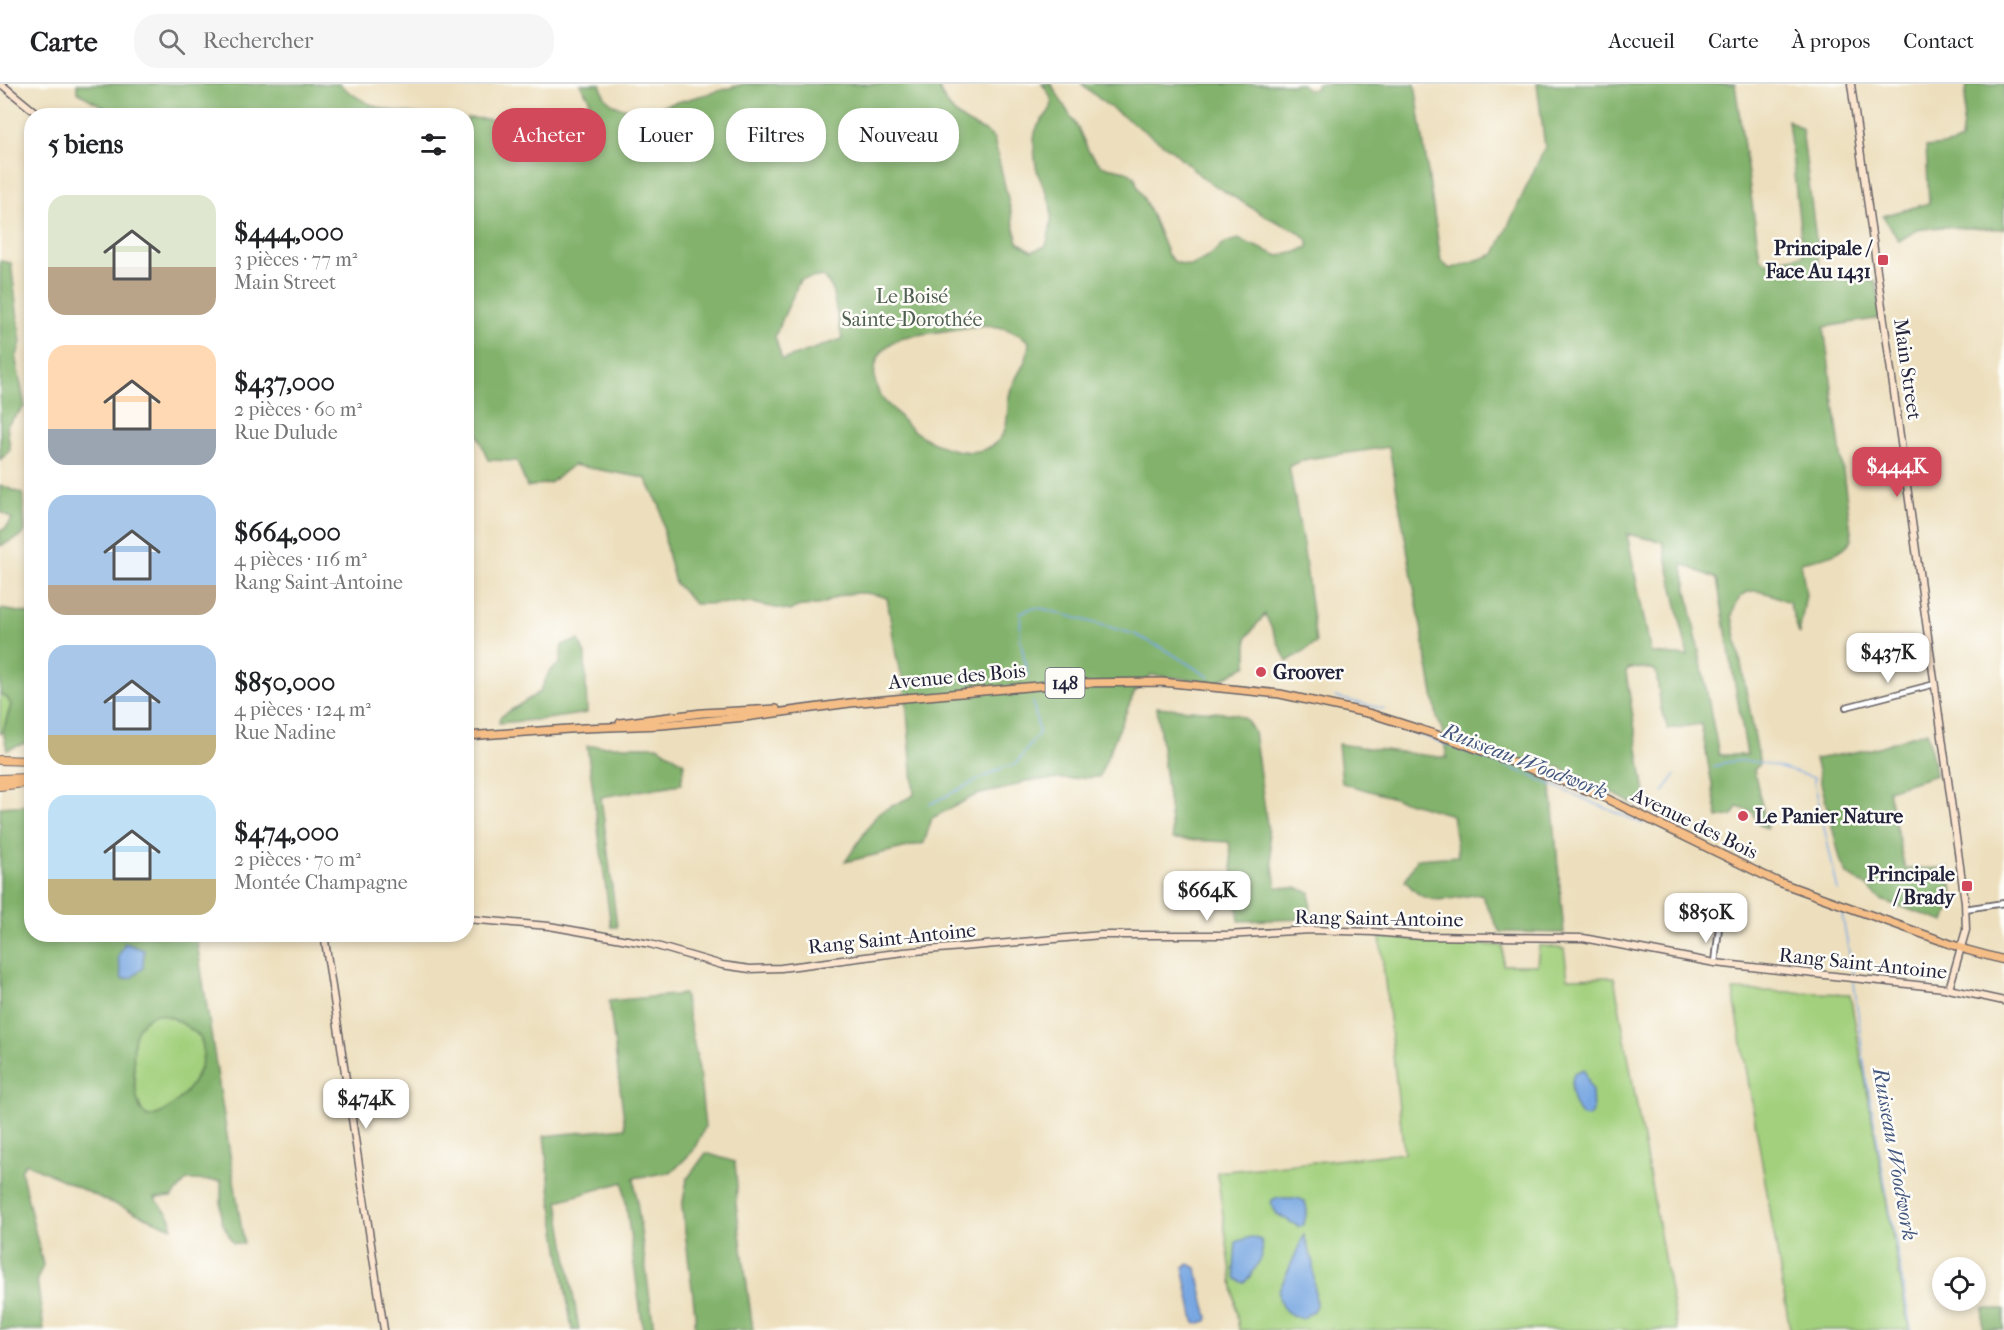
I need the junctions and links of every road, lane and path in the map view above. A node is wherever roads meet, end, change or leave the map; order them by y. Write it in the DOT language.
graph roads {
  1 [pos="1,84"];
  2 [pos="1851,84"];
  3 [pos="30,108"];
  4 [pos="1935,684"];
  5 [pos="1846,706"];
  6 [pos="474,737"];
  7 [pos="0,760"];
  8 [pos="24,761"];
  9 [pos="0,779"];
  10 [pos="24,780"];
  11 [pos="24,782"];
  12 [pos="0,786"];
  13 [pos="2004,903"];
  14 [pos="1965,909"];
  15 [pos="474,921"];
  16 [pos="1719,927"];
  17 [pos="325,942"];
  18 [pos="1961,948"];
  19 [pos="2004,960"];
  20 [pos="1715,963"];
  21 [pos="1949,988"];
  22 [pos="2004,1001"];
  23 [pos="384,1330"];
  1 -- 3 [label="street"];
  2 -- 4 [label="street, Main Street"];
  4 -- 5 [label="street"];
  4 -- 14 [label="street, Main Street"];
  6 -- 18 [label="main road, Avenue des Bois / 148"];
  7 -- 8 [label="highway"];
  9 -- 10 [label="highway"];
  11 -- 12 [label="highway"];
  13 -- 14 [label="street"];
  14 -- 18 [label="street, Main Street"];
  15 -- 20 [label="street, Rang Saint-Antoine"];
  16 -- 20 [label="street"];
  17 -- 23 [label="street"];
  18 -- 19 [label="main road, Avenue des Bois / 148"];
  18 -- 21 [label="street, Main Street"];
  20 -- 21 [label="street, Rang Saint-Antoine"];
  21 -- 22 [label="street, Rang Saint-Antoine"];
}
